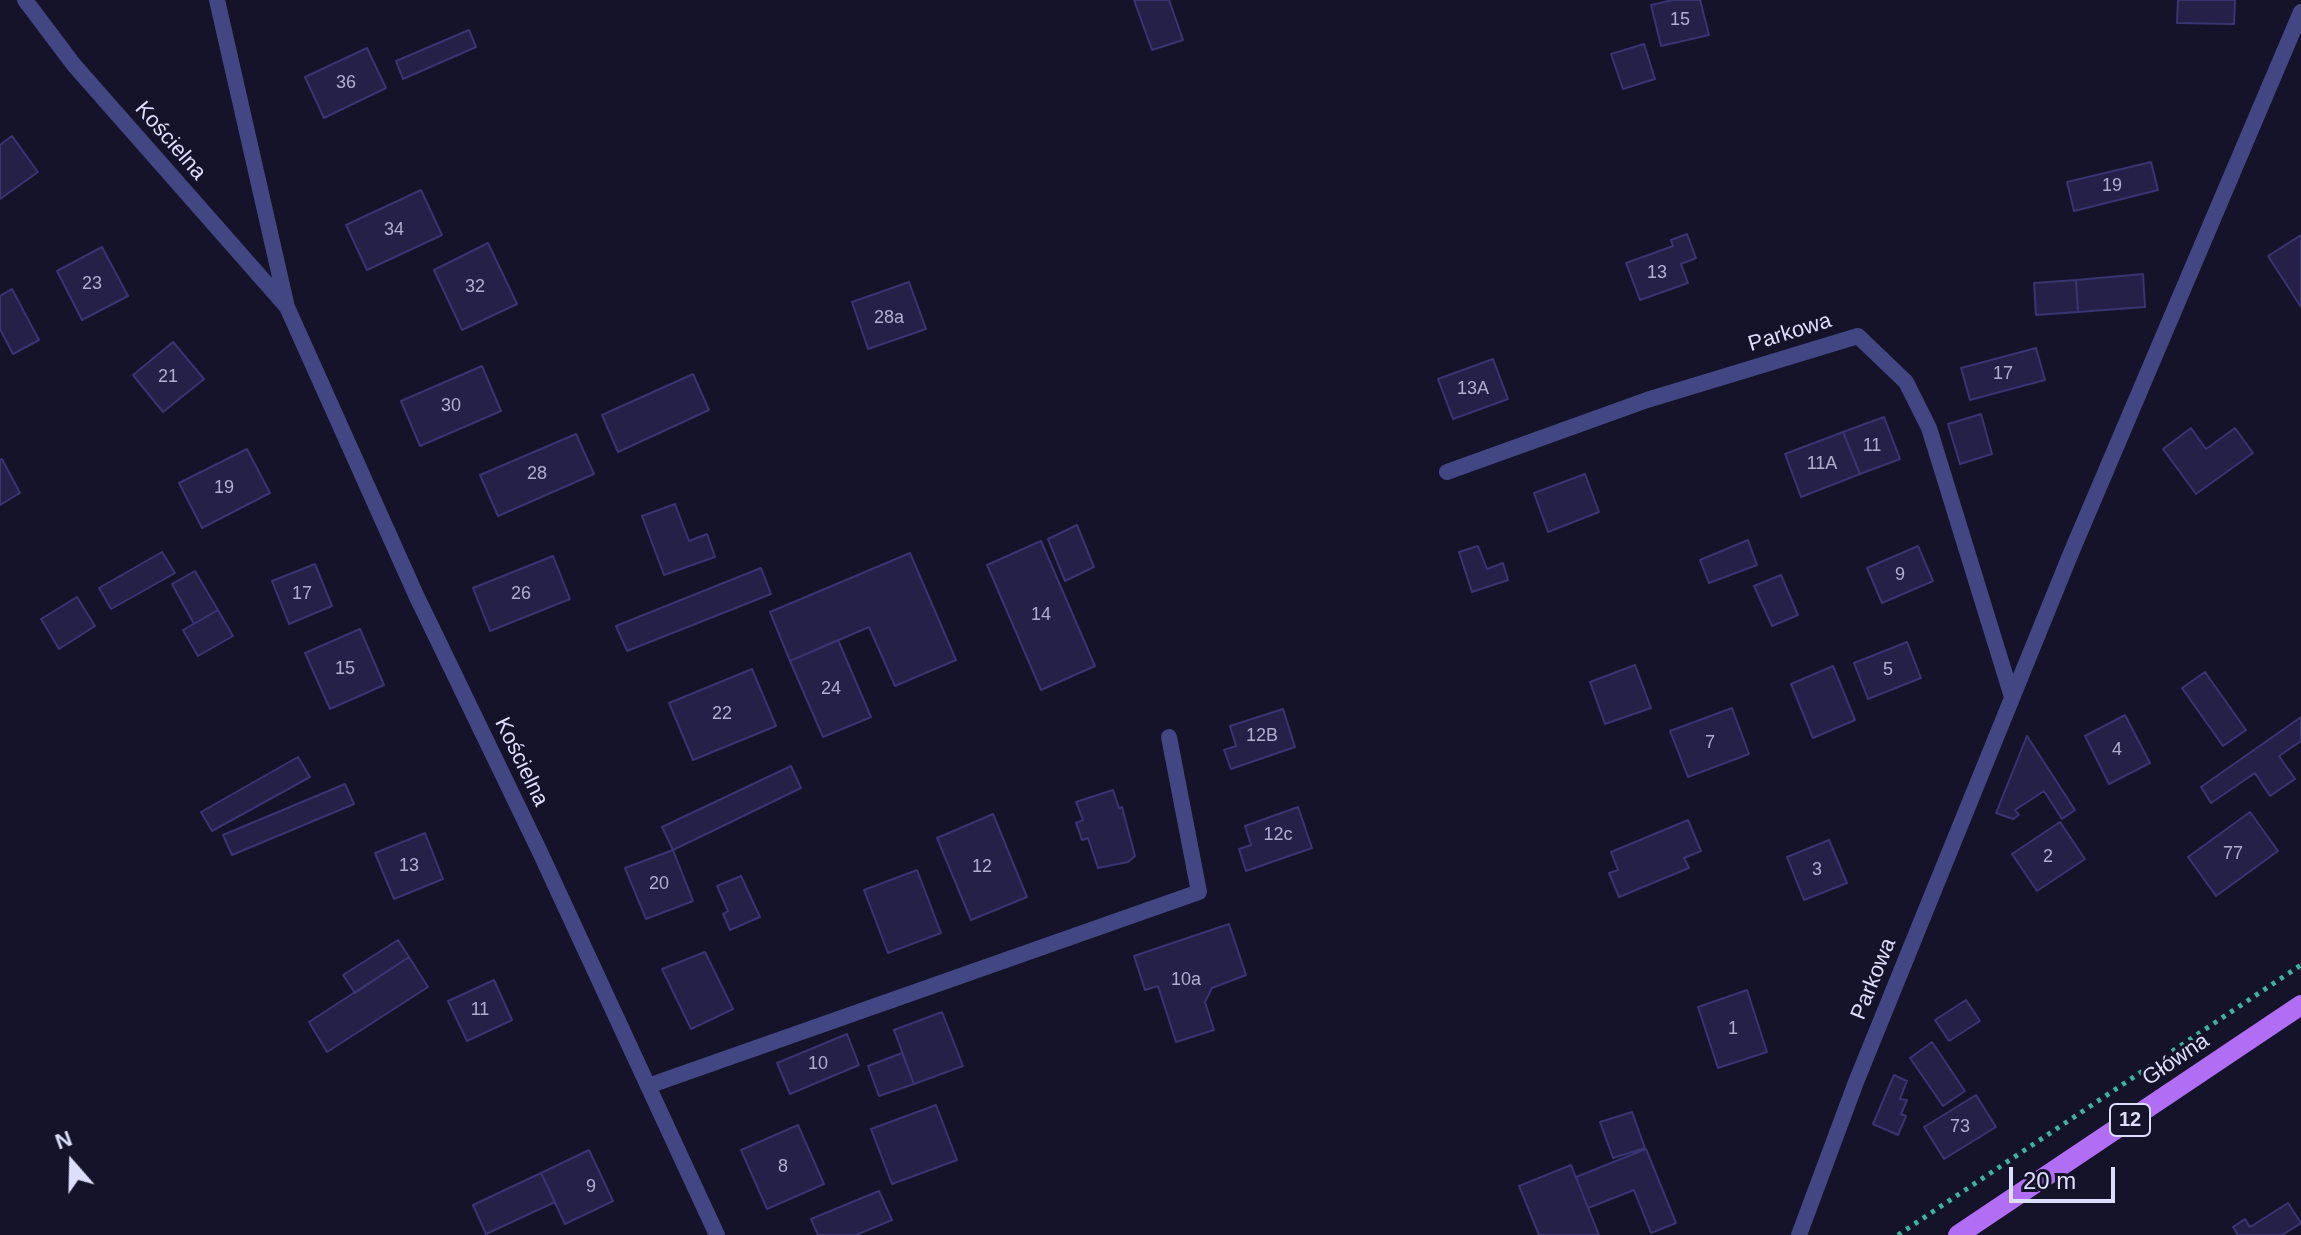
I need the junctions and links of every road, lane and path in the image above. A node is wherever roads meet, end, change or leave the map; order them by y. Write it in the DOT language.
graph roads {
  1 [pos="25,0"];
  2 [pos="217,0"];
  3 [pos="2301,12"];
  4 [pos="287,307"];
  5 [pos="1447,472"];
  6 [pos="2012,697"];
  7 [pos="1169,737"];
  8 [pos="2301,965"];
  9 [pos="2301,1005"];
  10 [pos="648,1086"];
  11 [pos="717,1235"];
  12 [pos="1799,1235"];
  13 [pos="1898,1235"];
  14 [pos="1958,1235"];
  1 -- 4 [label="street, Kościelna"];
  2 -- 4 [label="street, Kościelna"];
  3 -- 6 [label="street, Parkowa"];
  4 -- 10 [label="street, Kościelna"];
  5 -- 6 [label="street, Parkowa"];
  6 -- 12 [label="street, Parkowa"];
  7 -- 10 [label="street"];
  8 -- 13 [label="path"];
  9 -- 14 [label="main road, Główna / 12"];
  10 -- 11 [label="street, Kościelna"];
}
